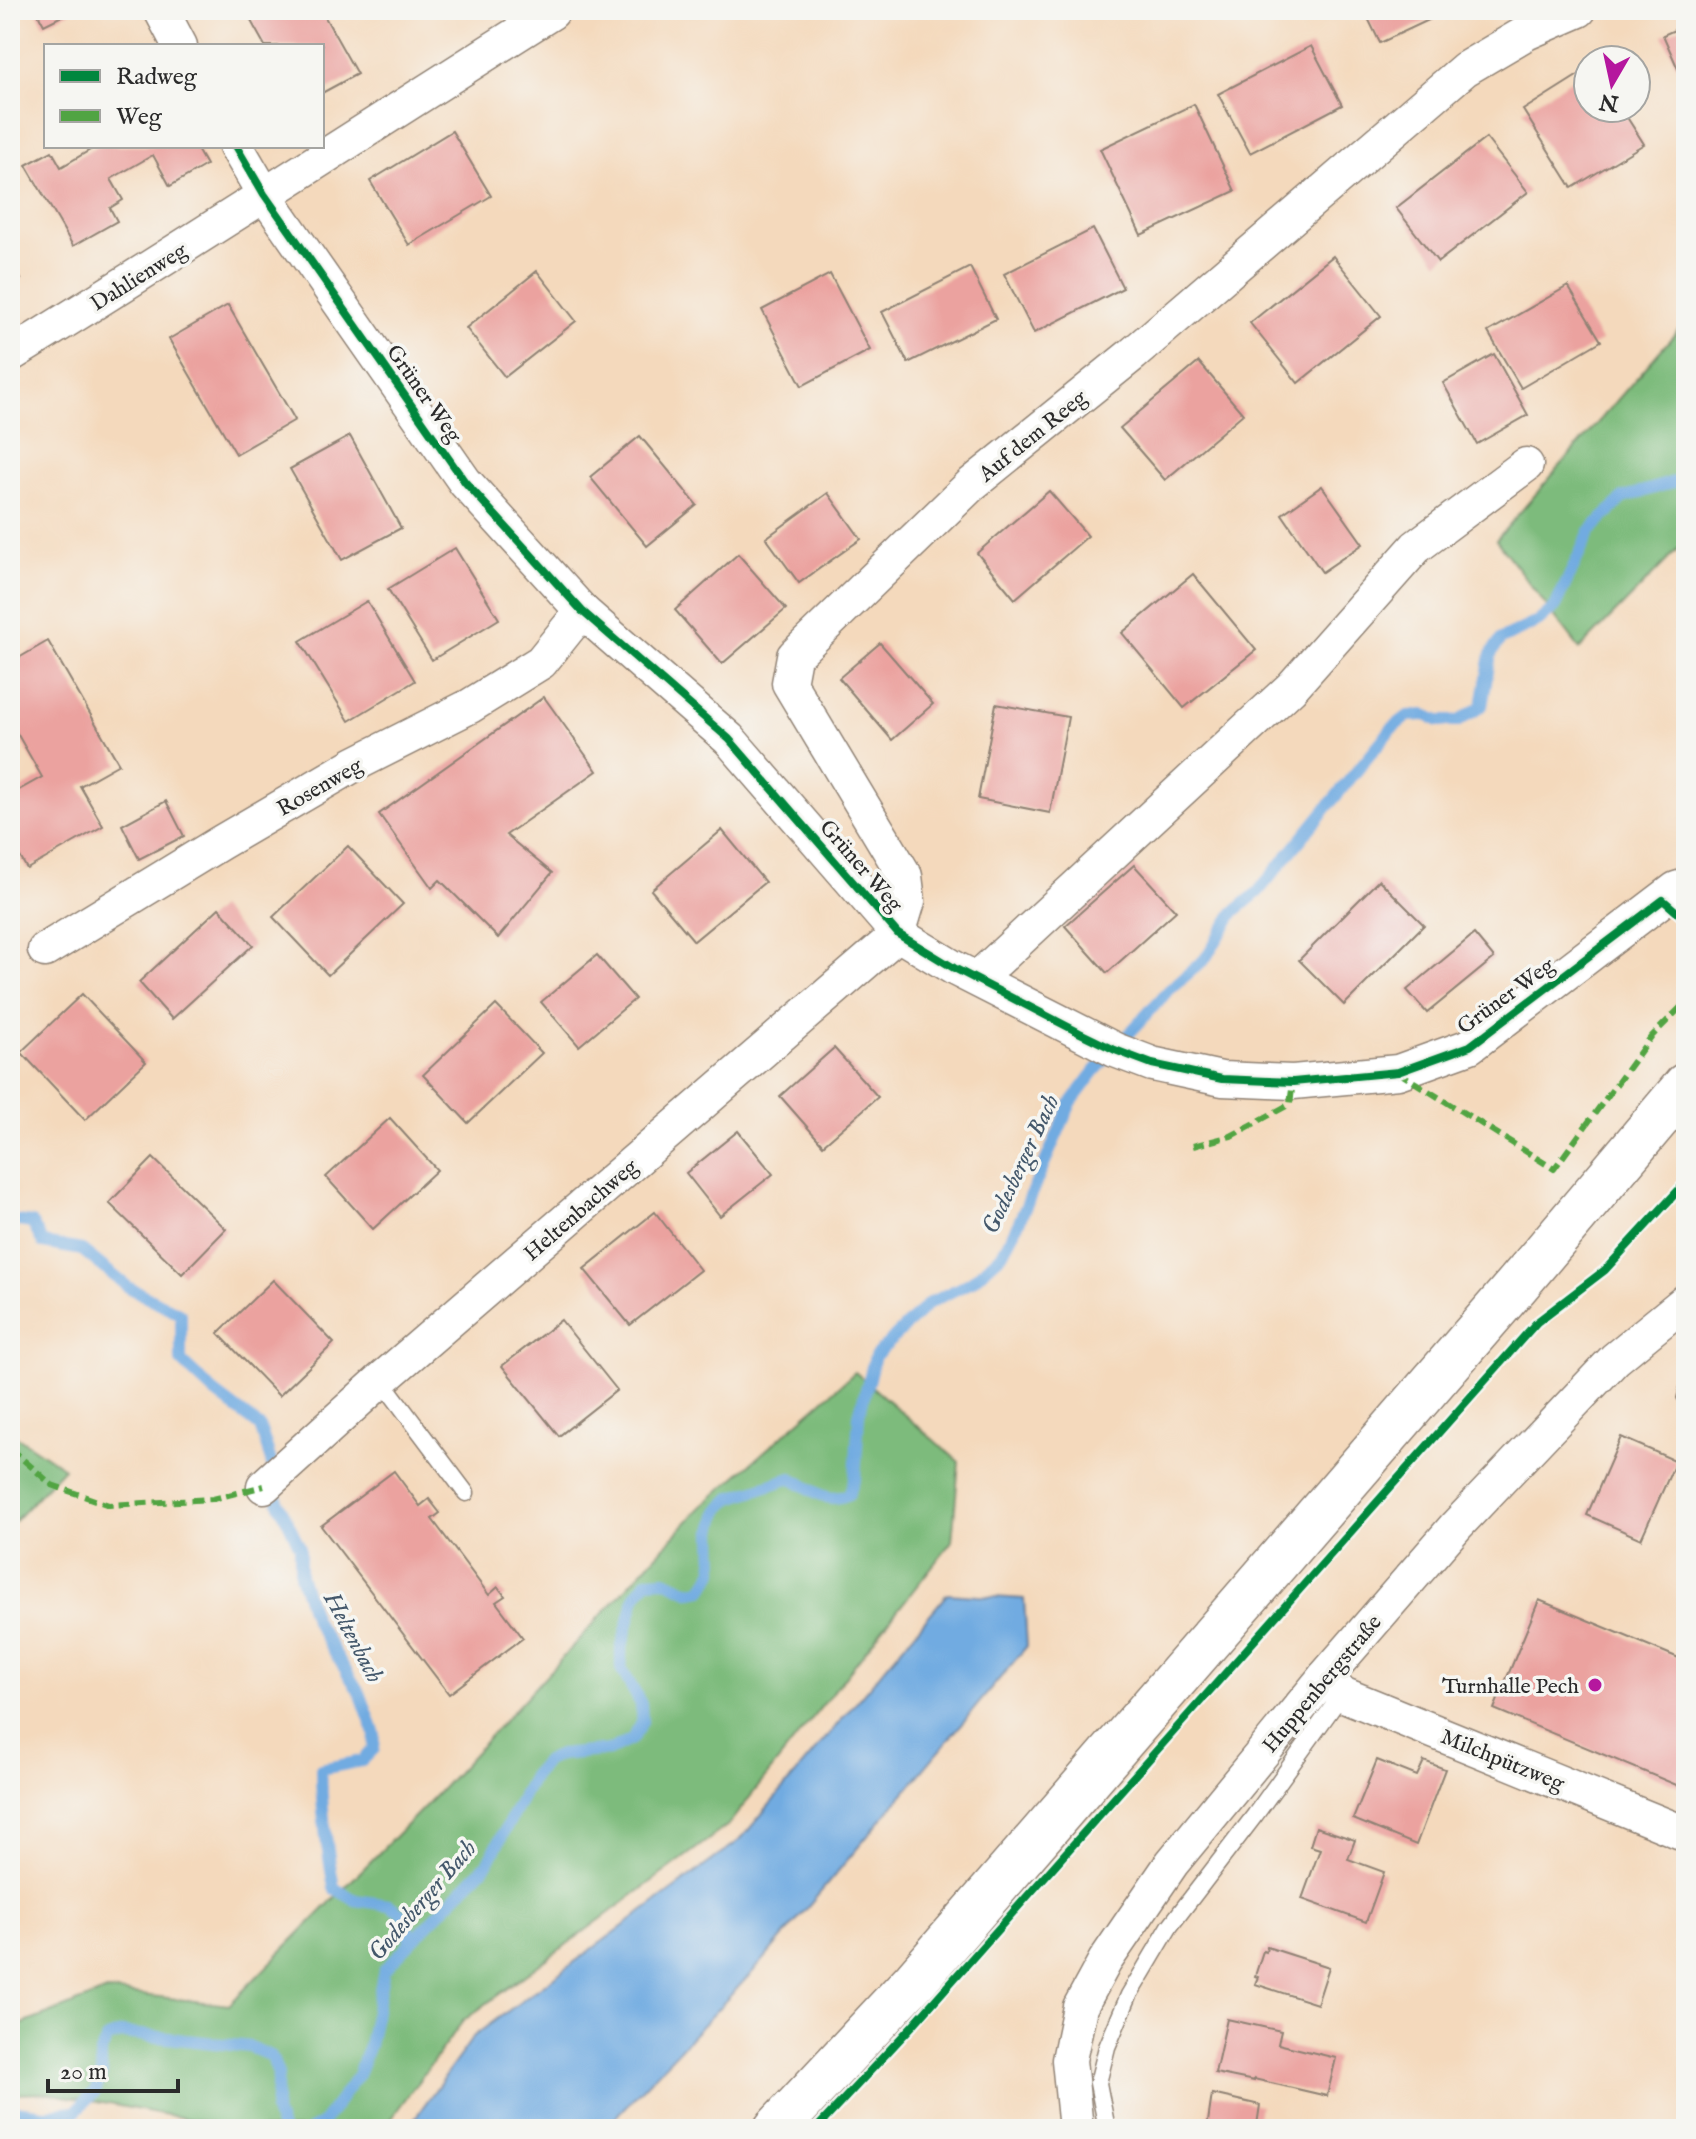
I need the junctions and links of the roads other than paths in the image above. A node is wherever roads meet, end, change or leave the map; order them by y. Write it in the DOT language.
graph roads {
  1 [pos="161,10"];
  2 [pos="1579,10"];
  3 [pos="552,12"];
  4 [pos="1521,21"];
  5 [pos="179,44"];
  6 [pos="237,148"];
  7 [pos="264,194"];
  8 [pos="10,355"];
  9 [pos="1526,465"];
  10 [pos="582,611"];
  11 [pos="1678,902"];
  12 [pos="898,934"];
  13 [pos="45,950"];
  14 [pos="977,979"];
  15 [pos="1680,1097"];
  16 [pos="1686,1301"];
  17 [pos="381,1380"];
  18 [pos="275,1476"];
  19 [pos="466,1493"];
  20 [pos="1333,1686"];
  21 [pos="1686,1834"];
  22 [pos="776,2129"];
  23 [pos="1076,2129"];
  24 [pos="1107,2129"];
  1 -- 5 [label="street"];
  2 -- 4 [label="street, Auf dem Reeg"];
  3 -- 7 [label="street"];
  4 -- 12 [label="street, Auf dem Reeg"];
  6 -- 7 [label="street, Grüner Weg"];
  7 -- 8 [label="street, Dahlienweg"];
  7 -- 10 [label="street, Grüner Weg"];
  9 -- 14 [label="street"];
  10 -- 12 [label="street, Grüner Weg"];
  10 -- 13 [label="street, Rosenweg"];
  11 -- 14 [label="street, Grüner Weg"];
  12 -- 14 [label="street, Grüner Weg"];
  12 -- 17 [label="street, Heltenbachweg"];
  15 -- 22 [label="main road"];
  16 -- 20 [label="street, Huppenbergstraße"];
  17 -- 18 [label="street, Heltenbachweg"];
  17 -- 19 [label="lane"];
  20 -- 21 [label="street, Milchpützweg"];
  20 -- 23 [label="street, Huppenbergstraße"];
  20 -- 24 [label="lane"];
}
